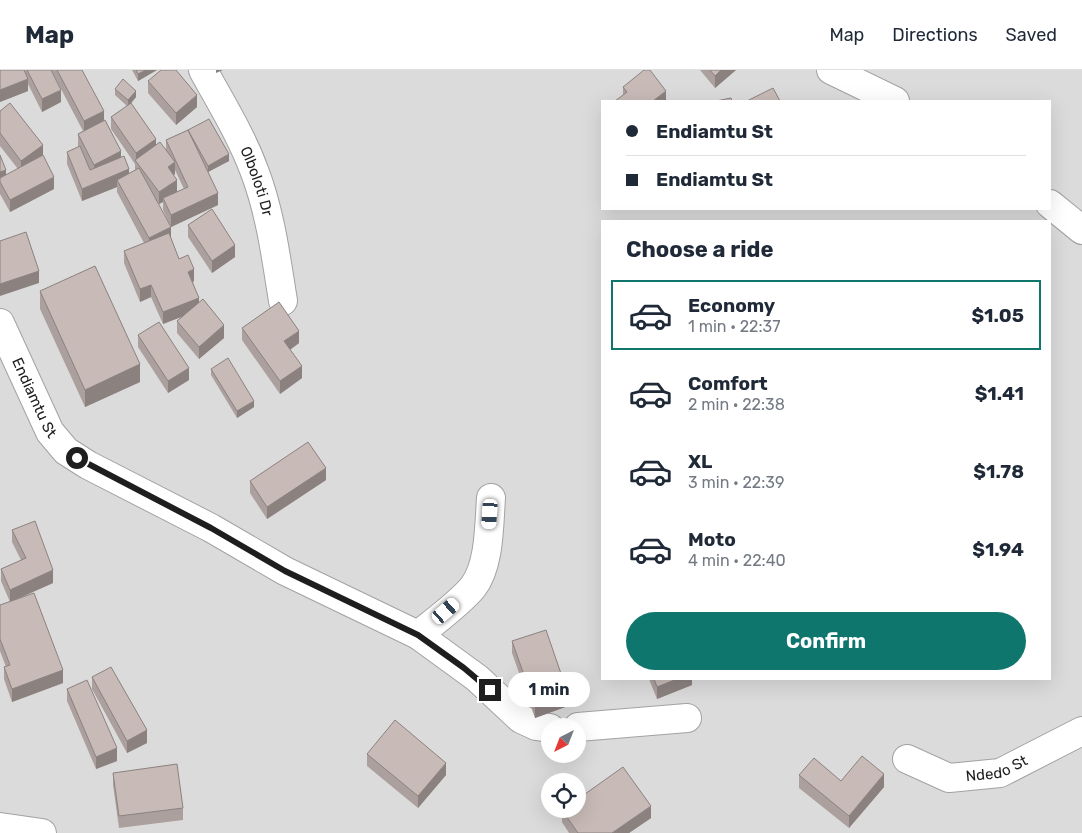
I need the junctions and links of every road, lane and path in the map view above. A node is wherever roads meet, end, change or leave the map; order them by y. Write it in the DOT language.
graph roads {
  1 [pos="203,70"];
  2 [pos="831,70"];
  3 [pos="893,100"];
  4 [pos="1051,205"];
  5 [pos="1082,230"];
  6 [pos="284,301"];
  7 [pos="0,323"];
  8 [pos="491,498"];
  9 [pos="418,635"];
  10 [pos="687,718"];
  11 [pos="586,726"];
  12 [pos="541,727"];
  13 [pos="1082,732"];
  14 [pos="907,759"];
  15 [pos="0,828"];
  16 [pos="42,833"];
  1 -- 6 [label="street, Olboloti Dr"];
  2 -- 3 [label="street"];
  4 -- 5 [label="street"];
  7 -- 9 [label="street, Endiamtu St"];
  8 -- 9 [label="street"];
  9 -- 12 [label="street, Endiamtu St"];
  10 -- 11 [label="street"];
  13 -- 14 [label="street, Ndedo St"];
  15 -- 16 [label="street"];
}
